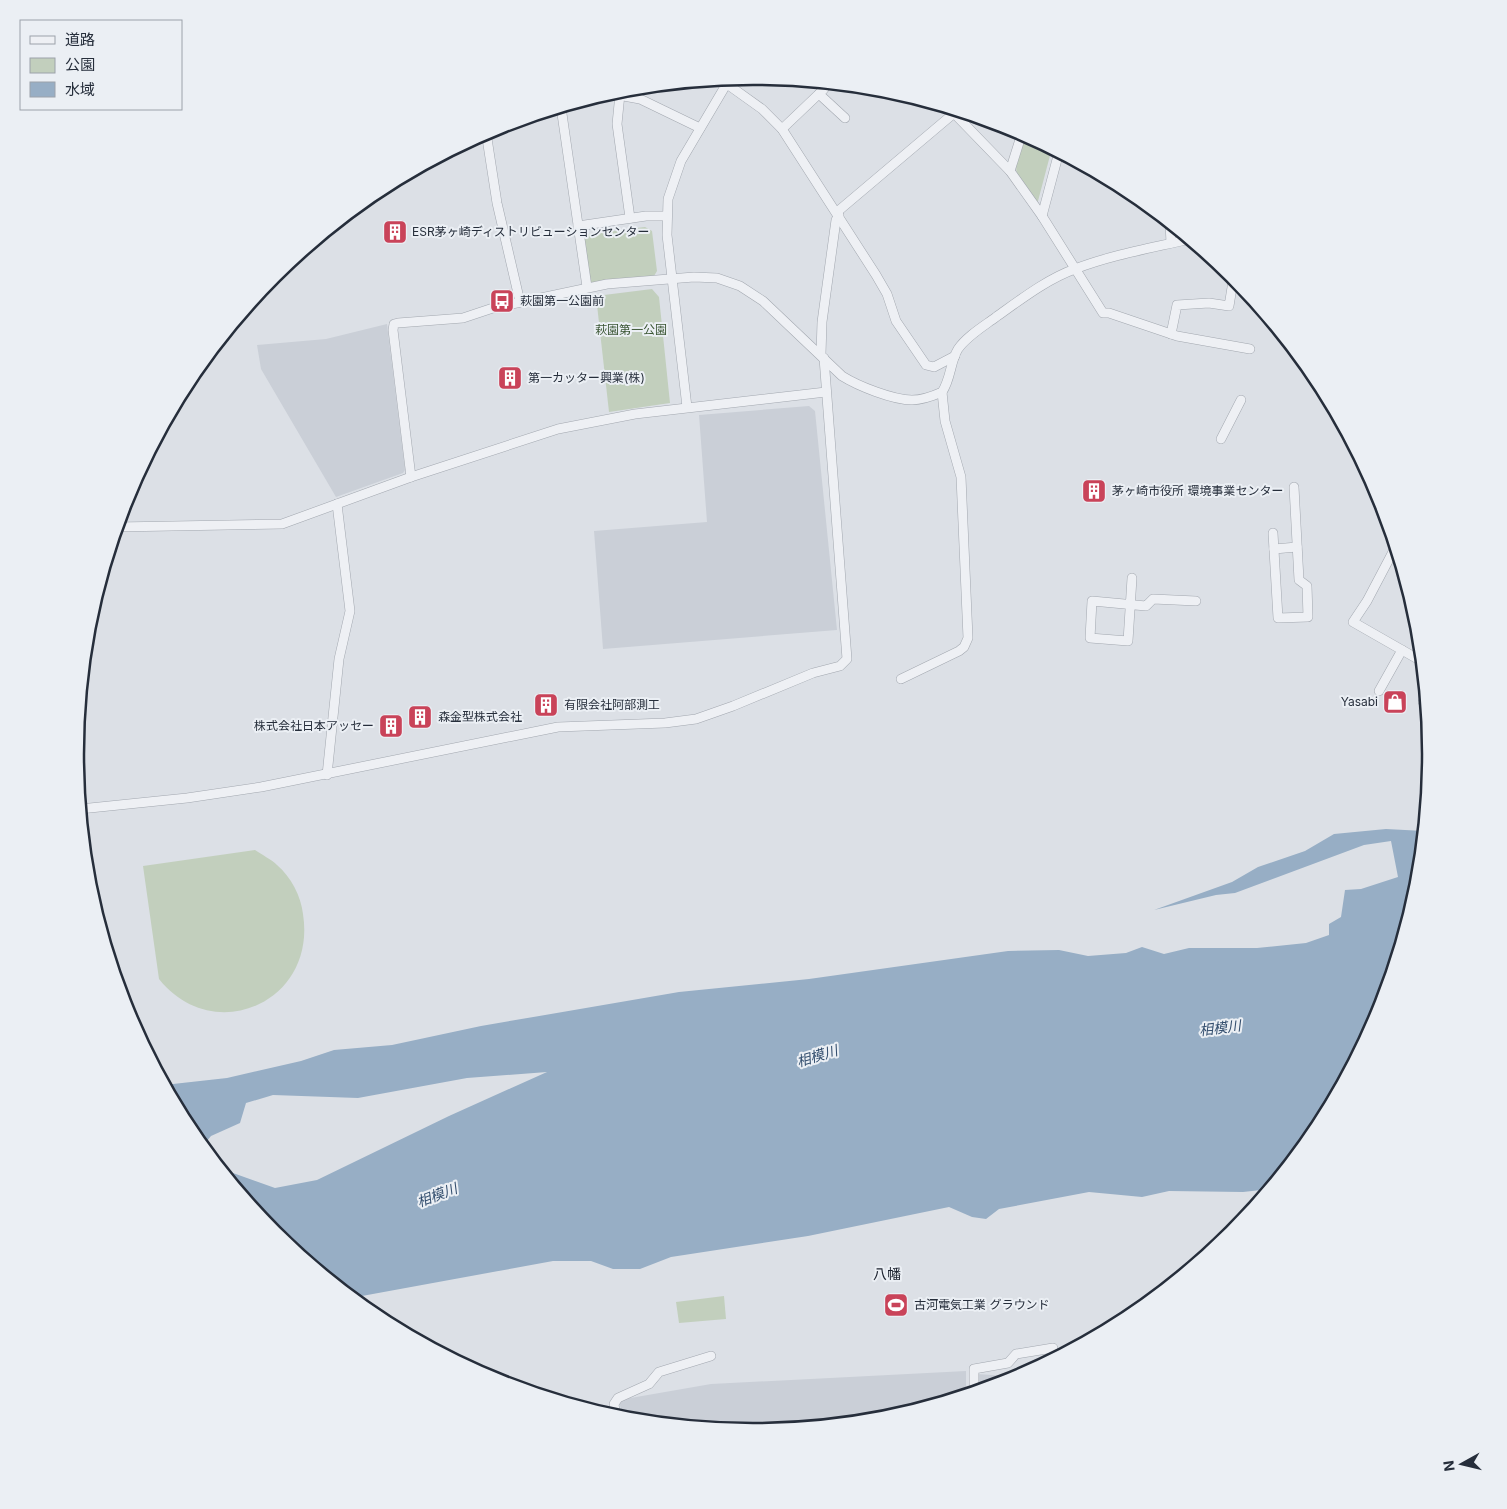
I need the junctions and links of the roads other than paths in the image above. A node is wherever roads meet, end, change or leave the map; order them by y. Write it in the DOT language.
graph roads {
  1 [pos="733,85"];
  2 [pos="725,86"];
  3 [pos="629,97"];
  4 [pos="620,99"];
  5 [pos="562,113"];
  6 [pos="948,114"];
  7 [pos="957,117"];
  8 [pos="845,118"];
  9 [pos="700,128"];
  10 [pos="782,129"];
  11 [pos="487,140"];
  12 [pos="1019,140"];
  13 [pos="1057,158"];
  14 [pos="1010,171"];
  15 [pos="838,213"];
  16 [pos="667,216"];
  17 [pos="1042,216"];
  18 [pos="630,218"];
  19 [pos="578,226"];
  20 [pos="1170,231"];
  21 [pos="1182,241"];
  22 [pos="1171,243"];
  23 [pos="1075,269"];
  24 [pos="672,278"];
  25 [pos="1232,286"];
  26 [pos="587,287"];
  27 [pos="520,302"];
  28 [pos="1171,334"];
  29 [pos="1250,350"];
  30 [pos="822,356"];
  31 [pos="955,356"];
  32 [pos="826,392"];
  33 [pos="942,392"];
  34 [pos="1242,400"];
  35 [pos="686,407"];
  36 [pos="1222,439"];
  37 [pos="411,477"];
  38 [pos="1294,487"];
  39 [pos="337,504"];
  40 [pos="124,527"];
  41 [pos="1273,533"];
  42 [pos="1297,547"];
  43 [pos="1274,549"];
  44 [pos="1392,553"];
  45 [pos="1132,578"];
  46 [pos="1196,601"];
  47 [pos="1131,605"];
  48 [pos="1402,650"];
  49 [pos="1416,658"];
  50 [pos="901,679"];
  51 [pos="1379,691"];
  52 [pos="327,774"];
  53 [pos="86,807"];
  54 [pos="1053,1348"];
  55 [pos="711,1356"];
  56 [pos="974,1387"];
  57 [pos="615,1409"];
  1 -- 10 [label="street"];
  2 -- 9 [label="street"];
  3 -- 9 [label="street"];
  4 -- 18 [label="street"];
  5 -- 19 [label="street"];
  6 -- 15 [label="street"];
  7 -- 14 [label="street"];
  8 -- 10 [label="street"];
  9 -- 16 [label="street"];
  10 -- 15 [label="street"];
  11 -- 27 [label="street"];
  12 -- 14 [label="street"];
  13 -- 17 [label="street"];
  14 -- 17 [label="street"];
  15 -- 30 [label="street"];
  15 -- 31 [label="street"];
  16 -- 18 [label="street"];
  16 -- 24 [label="street"];
  17 -- 23 [label="street"];
  18 -- 19 [label="street"];
  19 -- 26 [label="street"];
  20 -- 22 [label="street"];
  21 -- 22 [label="street"];
  22 -- 23 [label="street"];
  23 -- 28 [label="street"];
  23 -- 31 [label="street"];
  24 -- 26 [label="street"];
  24 -- 30 [label="street"];
  24 -- 35 [label="street"];
  25 -- 28 [label="street"];
  26 -- 27 [label="street"];
  27 -- 37 [label="street"];
  28 -- 29 [label="street"];
  30 -- 32 [label="street"];
  30 -- 33 [label="street"];
  31 -- 33 [label="street"];
  32 -- 35 [label="street"];
  32 -- 52 [label="street"];
  33 -- 50 [label="street"];
  34 -- 36 [label="street"];
  35 -- 37 [label="street"];
  37 -- 39 [label="street"];
  38 -- 42 [label="street"];
  39 -- 40 [label="street"];
  39 -- 52 [label="street"];
  41 -- 43 [label="street"];
  42 -- 43 [label="street"];
  42 -- 43 [label="street"];
  44 -- 48 [label="street"];
  45 -- 47 [label="street"];
  46 -- 47 [label="street"];
  47 -- 47 [label="street"];
  48 -- 49 [label="street"];
  48 -- 51 [label="street"];
  52 -- 53 [label="street"];
  54 -- 56 [label="street"];
  55 -- 57 [label="street"];
}
